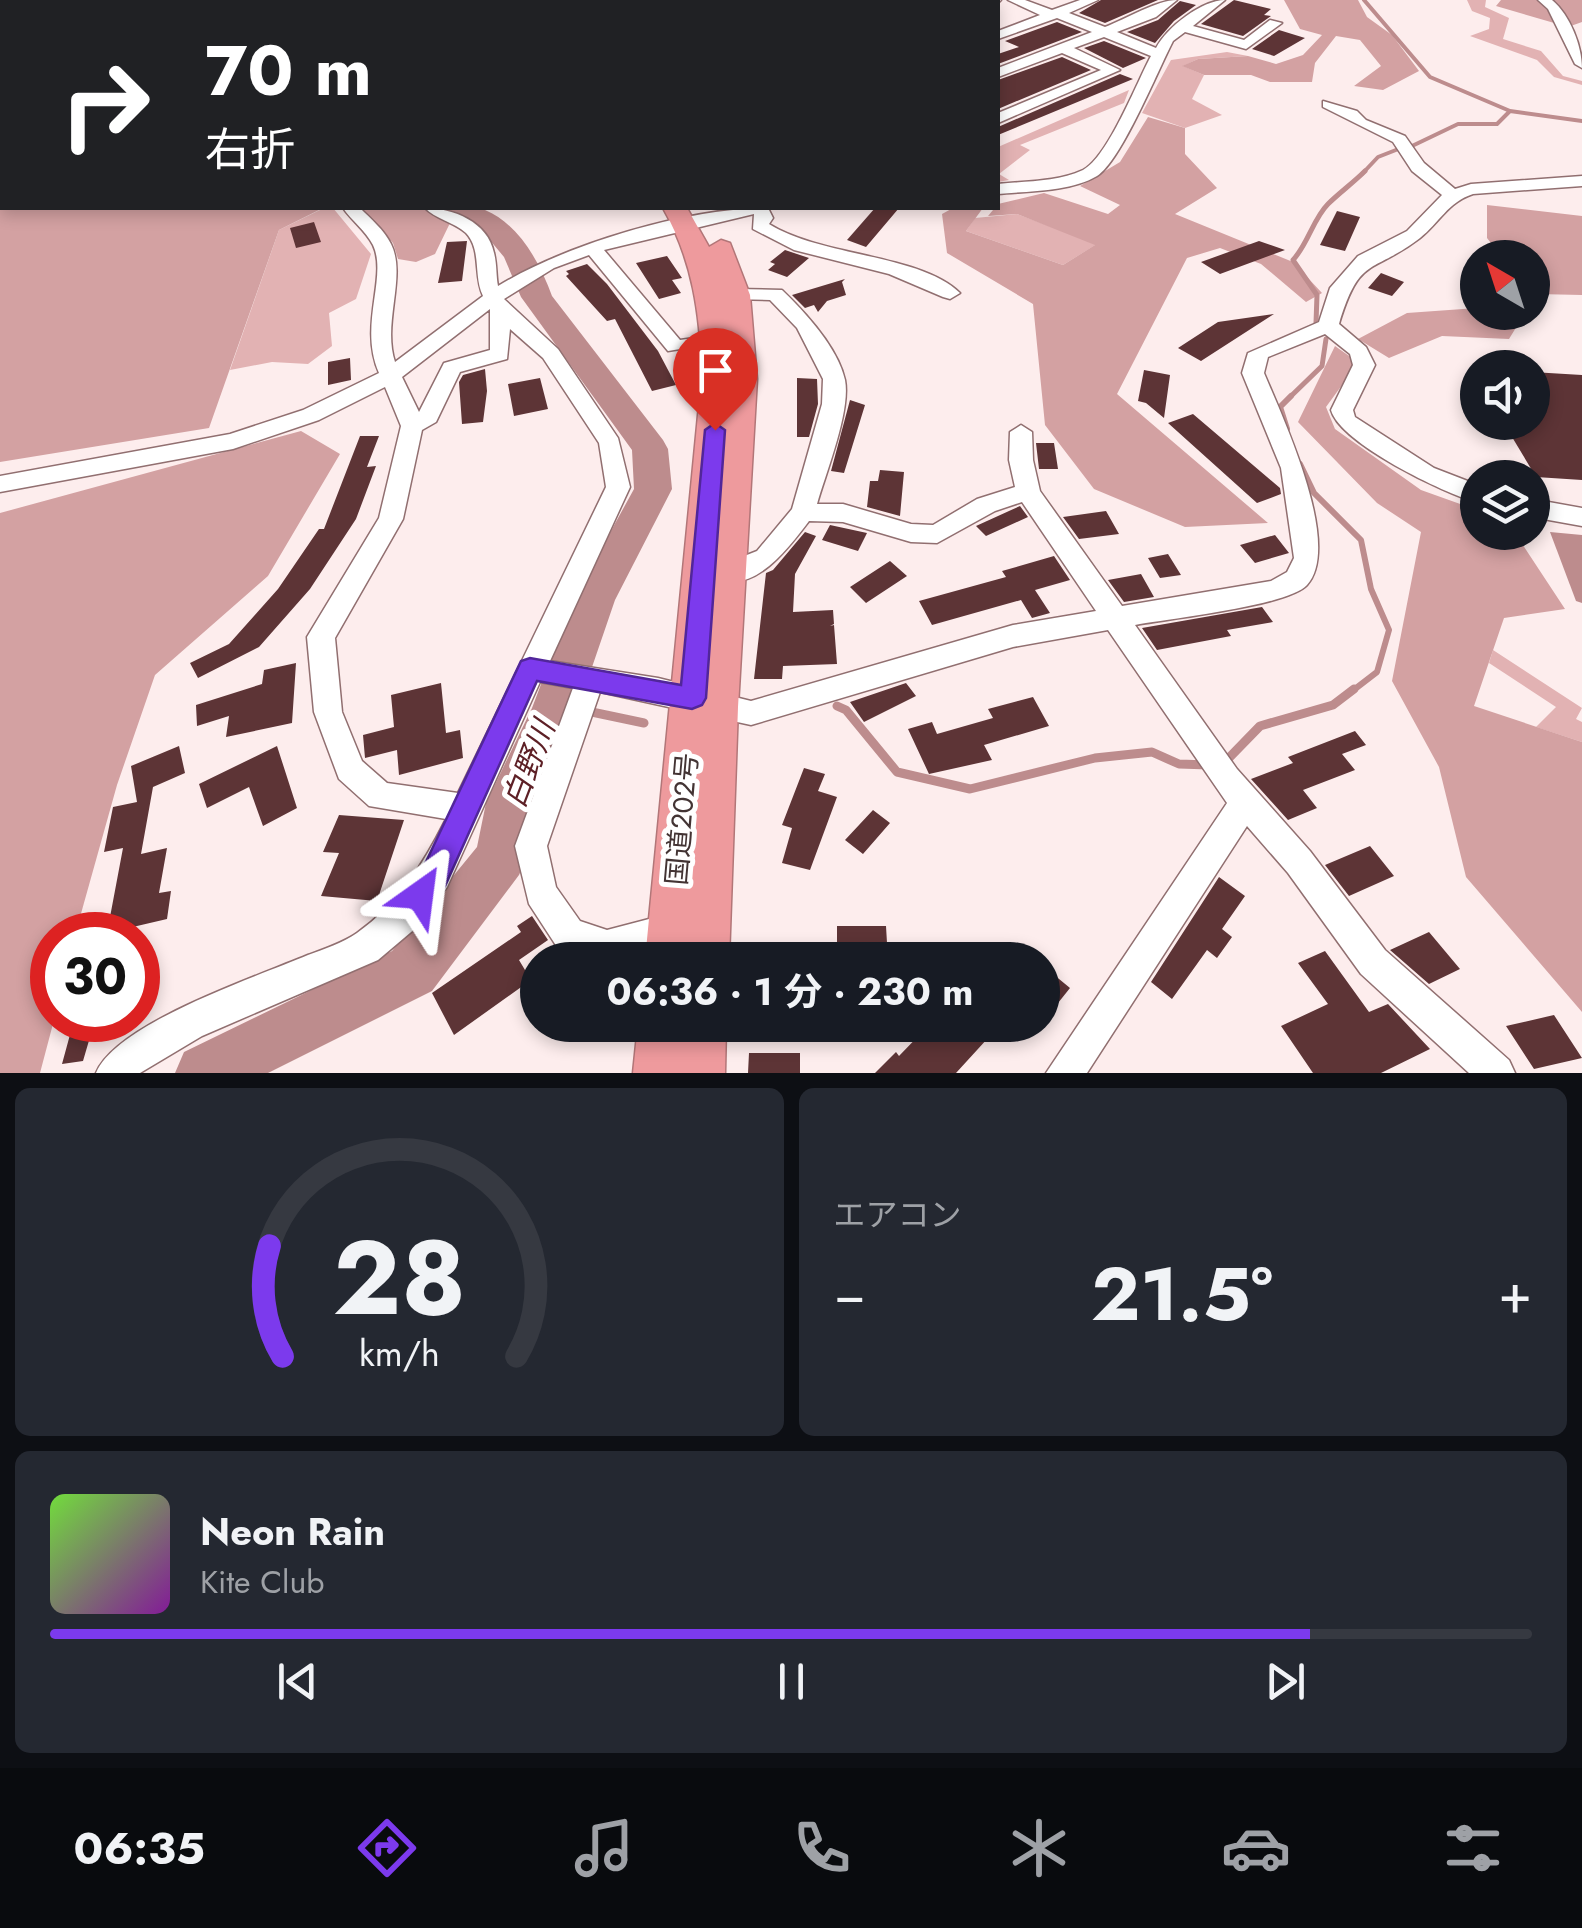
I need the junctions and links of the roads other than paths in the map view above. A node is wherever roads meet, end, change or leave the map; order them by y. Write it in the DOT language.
graph roads {
  1 [pos="1014,0"];
  2 [pos="1092,0"];
  3 [pos="1171,0"];
  4 [pos="1219,0"];
  5 [pos="1544,0"];
  6 [pos="1054,14"];
  7 [pos="1275,23"];
  8 [pos="1181,27"];
  9 [pos="1104,32"];
  10 [pos="1575,32"];
  11 [pos="1000,34"];
  12 [pos="1061,48"];
  13 [pos="1158,53"];
  14 [pos="1582,64"];
  15 [pos="1000,72"];
  16 [pos="1328,104"];
  17 [pos="1000,117"];
  18 [pos="1582,181"];
  19 [pos="1000,189"];
  20 [pos="1452,194"];
  21 [pos="354,210"];
  22 [pos="437,210"];
  23 [pos="736,210"];
  24 [pos="759,210"];
  25 [pos="692,214"];
  26 [pos="592,248"];
  27 [pos="950,293"];
  28 [pos="736,294"];
  29 [pos="498,303"];
  30 [pos="1328,326"];
  31 [pos="716,338"];
  32 [pos="390,376"];
  33 [pos="412,426"];
  34 [pos="1020,432"];
  35 [pos="0,484"];
  36 [pos="1460,488"];
  37 [pos="1028,492"];
  38 [pos="1550,511"];
  39 [pos="803,512"];
  40 [pos="1582,517"];
  41 [pos="728,573"];
  42 [pos="1114,617"];
  43 [pos="530,669"];
  44 [pos="589,684"];
  45 [pos="705,702"];
  46 [pos="1228,778"];
  47 [pos="467,808"];
  48 [pos="591,942"];
  49 [pos="671,942"];
  50 [pos="704,942"];
  51 [pos="662,1042"];
  52 [pos="700,1042"];
  53 [pos="115,1073"];
  54 [pos="659,1073"];
  55 [pos="699,1073"];
  56 [pos="1065,1073"];
  57 [pos="1496,1073"];
  1 -- 6 [label="street"];
  2 -- 6 [label="street"];
  3 -- 9 [label="street"];
  4 -- 8 [label="street"];
  5 -- 10 [label="street"];
  6 -- 9 [label="street"];
  6 -- 11 [label="street"];
  7 -- 8 [label="street"];
  8 -- 13 [label="street"];
  9 -- 12 [label="street"];
  9 -- 13 [label="street"];
  10 -- 14 [label="street"];
  12 -- 15 [label="street"];
  12 -- 17 [label="street"];
  13 -- 19 [label="street"];
  16 -- 20 [label="street"];
  18 -- 20 [label="street"];
  20 -- 30 [label="street"];
  21 -- 32 [label="street"];
  22 -- 29 [label="street"];
  23 -- 25 [label="street"];
  24 -- 27 [label="street"];
  25 -- 26 [label="street"];
  25 -- 28 [label="highway, 国道202号"];
  25 -- 31 [label="highway, 国道202号"];
  26 -- 29 [label="street"];
  26 -- 31 [label="street"];
  28 -- 39 [label="street"];
  28 -- 41 [label="highway, 国道202号"];
  29 -- 32 [label="street"];
  29 -- 33 [label="street"];
  29 -- 43 [label="street"];
  30 -- 36 [label="street"];
  30 -- 42 [label="street"];
  31 -- 45 [label="highway, 国道202号"];
  32 -- 33 [label="street"];
  32 -- 35 [label="street"];
  33 -- 47 [label="street"];
  34 -- 37 [label="street"];
  37 -- 39 [label="street"];
  37 -- 42 [label="street"];
  38 -- 40 [label="street"];
  39 -- 41 [label="street"];
  41 -- 45 [label="highway, 国道202号"];
  42 -- 45 [label="street"];
  42 -- 46 [label="street"];
  43 -- 44 [label="street"];
  43 -- 47 [label="street"];
  44 -- 45 [label="street"];
  44 -- 48 [label="street"];
  45 -- 49 [label="highway, 国道202号"];
  45 -- 50 [label="highway, 国道202号"];
  46 -- 56 [label="street"];
  46 -- 57 [label="street"];
  47 -- 53 [label="street"];
  51 -- 54 [label="highway"];
  52 -- 55 [label="highway"];
}
